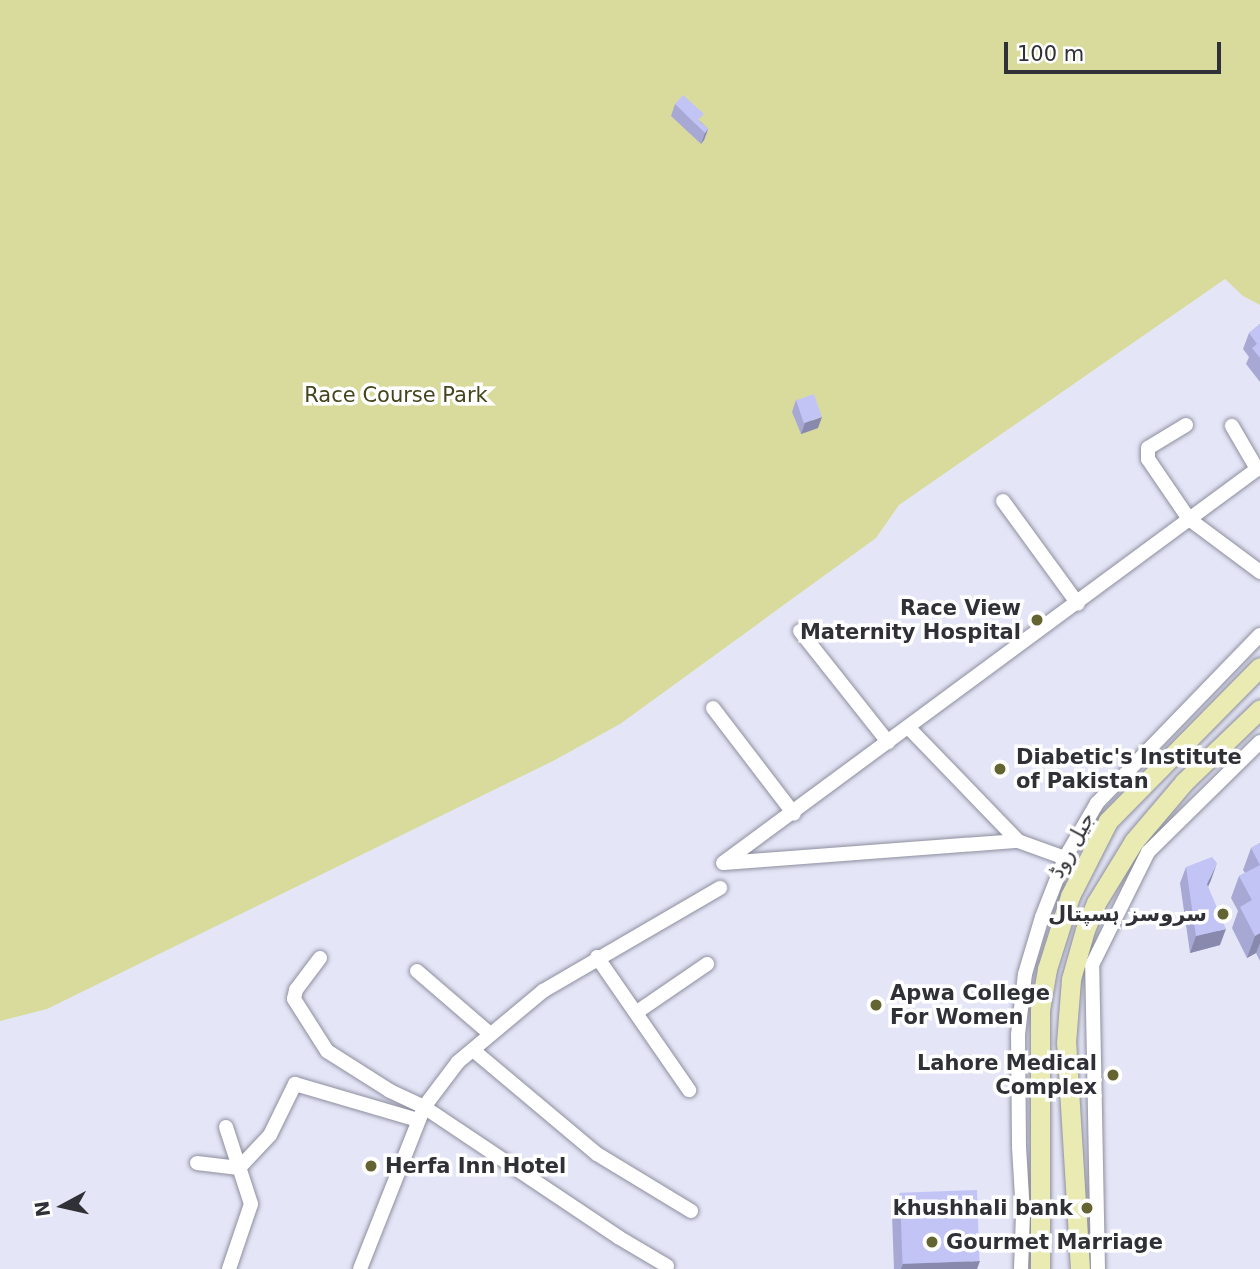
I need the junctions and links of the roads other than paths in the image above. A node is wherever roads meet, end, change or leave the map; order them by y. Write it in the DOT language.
graph roads {
  1 [pos="1186,425"];
  2 [pos="1232,426"];
  3 [pos="1003,501"];
  4 [pos="1189,519"];
  5 [pos="1260,572"];
  6 [pos="1078,604"];
  7 [pos="800,631"];
  8 [pos="1260,635"];
  9 [pos="1260,667"];
  10 [pos="713,709"];
  11 [pos="1260,709"];
  12 [pos="908,727"];
  13 [pos="888,742"];
  14 [pos="1260,742"];
  15 [pos="794,814"];
  16 [pos="1018,841"];
  17 [pos="1065,858"];
  18 [pos="720,888"];
  19 [pos="597,957"];
  20 [pos="320,958"];
  21 [pos="708,964"];
  22 [pos="417,971"];
  23 [pos="637,1013"];
  24 [pos="489,1033"];
  25 [pos="473,1051"];
  26 [pos="690,1090"];
  27 [pos="421,1113"];
  28 [pos="226,1127"];
  29 [pos="197,1163"];
  30 [pos="239,1168"];
  31 [pos="691,1211"];
  32 [pos="667,1266"];
  33 [pos="229,1269"];
  34 [pos="360,1269"];
  35 [pos="1021,1269"];
  36 [pos="1040,1269"];
  37 [pos="1080,1269"];
  38 [pos="1098,1269"];
  1 -- 4 [label="street"];
  2 -- 4 [label="street"];
  3 -- 6 [label="street"];
  4 -- 5 [label="street"];
  4 -- 6 [label="street"];
  6 -- 12 [label="street"];
  7 -- 13 [label="street"];
  8 -- 17 [label="street"];
  9 -- 36 [label="main road, جیل روڈ"];
  10 -- 15 [label="street"];
  11 -- 37 [label="main road"];
  12 -- 13 [label="street"];
  12 -- 16 [label="street"];
  13 -- 15 [label="street"];
  14 -- 38 [label="street"];
  15 -- 16 [label="street"];
  16 -- 17 [label="street"];
  17 -- 35 [label="street"];
  18 -- 19 [label="street"];
  19 -- 23 [label="street"];
  19 -- 24 [label="street"];
  20 -- 27 [label="street"];
  21 -- 23 [label="street"];
  22 -- 24 [label="street"];
  23 -- 26 [label="street"];
  24 -- 25 [label="street"];
  25 -- 27 [label="street"];
  25 -- 31 [label="street"];
  27 -- 30 [label="street"];
  27 -- 32 [label="street"];
  27 -- 34 [label="street"];
  28 -- 30 [label="street"];
  29 -- 30 [label="street"];
  30 -- 33 [label="street"];
}
